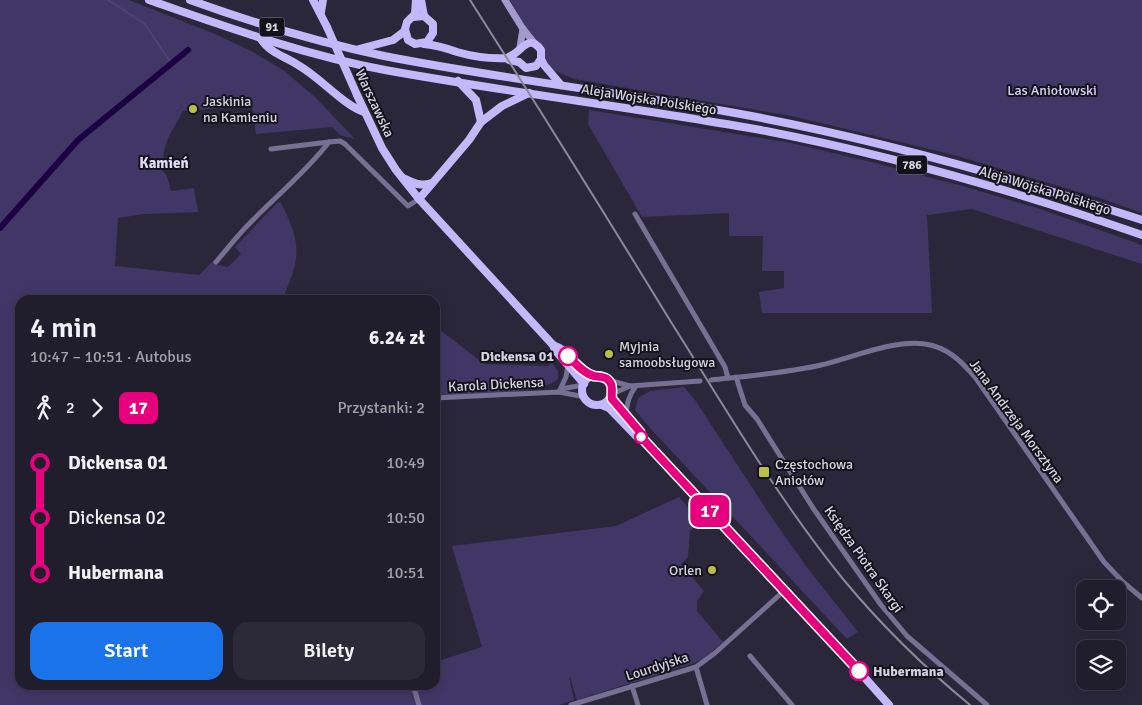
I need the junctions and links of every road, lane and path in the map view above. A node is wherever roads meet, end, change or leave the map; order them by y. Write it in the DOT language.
graph roads {
  1 [pos="149,0"];
  2 [pos="190,0"];
  3 [pos="313,0"];
  4 [pos="416,0"];
  5 [pos="421,0"];
  6 [pos="505,0"];
  7 [pos="321,4"];
  8 [pos="424,16"];
  9 [pos="413,17"];
  10 [pos="523,29"];
  11 [pos="405,30"];
  12 [pos="434,33"];
  13 [pos="261,39"];
  14 [pos="424,44"];
  15 [pos="535,44"];
  16 [pos="445,47"];
  17 [pos="519,48"];
  18 [pos="357,50"];
  19 [pos="508,58"];
  20 [pos="541,59"];
  21 [pos="519,62"];
  22 [pos="458,81"];
  23 [pos="561,85"];
  24 [pos="529,93"];
  25 [pos="364,112"];
  26 [pos="482,122"];
  27 [pos="329,142"];
  28 [pos="271,149"];
  29 [pos="402,178"];
  30 [pos="432,183"];
  31 [pos="419,199"];
  32 [pos="635,214"];
  33 [pos="1142,220"];
  34 [pos="1142,234"];
  35 [pos="216,262"];
  36 [pos="553,344"];
  37 [pos="568,365"];
  38 [pos="594,376"];
  39 [pos="736,377"];
  40 [pos="728,378"];
  41 [pos="608,380"];
  42 [pos="711,380"];
  43 [pos="700,381"];
  44 [pos="583,385"];
  45 [pos="633,386"];
  46 [pos="560,391"];
  47 [pos="611,396"];
  48 [pos="440,398"];
  49 [pos="585,399"];
  50 [pos="602,405"];
  51 [pos="626,416"];
  52 [pos="641,437"];
  53 [pos="785,590"];
  54 [pos="1142,598"];
  55 [pos="750,656"];
  56 [pos="696,667"];
  57 [pos="632,686"];
  58 [pos="414,690"];
  59 [pos="419,705"];
  60 [pos="571,705"];
  61 [pos="638,705"];
  62 [pos="707,705"];
  63 [pos="792,705"];
  64 [pos="889,705"];
  65 [pos="987,705"];
  1 -- 13 [label="main road, Aleja Wojska Polskiego / 91"];
  2 -- 18 [label="main road, Aleja Wojska Polskiego / 91"];
  3 -- 7 [label="main road, Warszawska"];
  4 -- 9 [label="main road"];
  5 -- 8 [label="main road"];
  6 -- 10 [label="street"];
  7 -- 25 [label="main road, Warszawska, bridge"];
  8 -- 9 [label="main road"];
  8 -- 12 [label="main road"];
  9 -- 11 [label="main road"];
  10 -- 15 [label="street"];
  10 -- 17 [label="street"];
  11 -- 14 [label="main road"];
  11 -- 18 [label="main road"];
  12 -- 14 [label="main road"];
  12 -- 16 [label="main road"];
  13 -- 22 [label="main road, Aleja Wojska Polskiego"];
  13 -- 25 [label="main road"];
  14 -- 16 [label="main road"];
  15 -- 17 [label="main road"];
  15 -- 20 [label="main road"];
  16 -- 19 [label="main road"];
  17 -- 19 [label="main road"];
  17 -- 21 [label="main road"];
  18 -- 23 [label="main road, Aleja Wojska Polskiego"];
  19 -- 21 [label="main road"];
  20 -- 21 [label="main road"];
  20 -- 23 [label="main road"];
  22 -- 24 [label="main road, Aleja Wojska Polskiego"];
  22 -- 26 [label="main road"];
  23 -- 33 [label="main road, Aleja Wojska Polskiego / 786"];
  24 -- 26 [label="main road"];
  24 -- 34 [label="main road, Aleja Wojska Polskiego / 786"];
  25 -- 29 [label="main road, Warszawska"];
  26 -- 30 [label="main road"];
  27 -- 28 [label="street"];
  27 -- 31 [label="street"];
  27 -- 35 [label="street"];
  29 -- 30 [label="main road"];
  29 -- 31 [label="main road, Warszawska"];
  30 -- 31 [label="main road"];
  31 -- 36 [label="main road, Warszawska"];
  32 -- 40 [label="street"];
  36 -- 37 [label="main road, Warszawska"];
  36 -- 38 [label="main road, Warszawska"];
  37 -- 44 [label="main road, Warszawska"];
  37 -- 46 [label="street, Karola Dickensa"];
  38 -- 41 [label="main road"];
  38 -- 44 [label="main road"];
  39 -- 40 [label="street, Jana Andrzeja Morsztyna"];
  39 -- 54 [label="street, Jana Andrzeja Morsztyna"];
  39 -- 65 [label="street, Księdza Piotra Skargi"];
  40 -- 42 [label="street, Jana Andrzeja Morsztyna"];
  41 -- 45 [label="street"];
  41 -- 47 [label="main road"];
  43 -- 45 [label="street"];
  44 -- 46 [label="street, Karola Dickensa"];
  44 -- 49 [label="main road"];
  45 -- 47 [label="street"];
  45 -- 51 [label="street"];
  46 -- 48 [label="street, Karola Dickensa"];
  46 -- 49 [label="street, Karola Dickensa"];
  47 -- 50 [label="main road"];
  47 -- 51 [label="main road"];
  49 -- 50 [label="main road"];
  50 -- 52 [label="main road"];
  51 -- 52 [label="main road"];
  52 -- 53 [label="main road"];
  53 -- 56 [label="street, Lourdyjska"];
  53 -- 64 [label="main road"];
  55 -- 63 [label="street"];
  56 -- 57 [label="street, Lourdyjska"];
  56 -- 62 [label="street"];
  57 -- 60 [label="street, Lourdyjska"];
  57 -- 61 [label="street"];
  58 -- 59 [label="street"];
}
